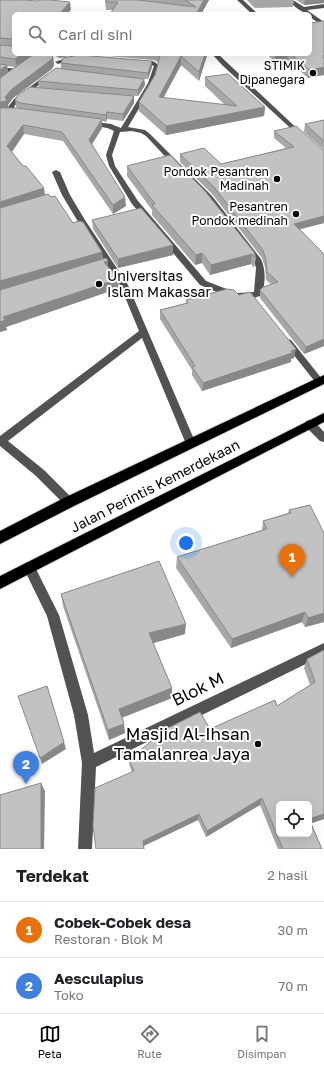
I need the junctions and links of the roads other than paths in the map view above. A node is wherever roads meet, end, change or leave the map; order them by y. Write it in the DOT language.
graph roads {
  1 [pos="240,0"];
  2 [pos="290,0"];
  3 [pos="324,6"];
  4 [pos="302,9"];
  5 [pos="253,12"];
  6 [pos="307,12"];
  7 [pos="312,16"];
  8 [pos="324,25"];
  9 [pos="217,56"];
  10 [pos="84,57"];
  11 [pos="52,58"];
  12 [pos="130,61"];
  13 [pos="23,67"];
  14 [pos="57,67"];
  15 [pos="0,69"];
  16 [pos="18,71"];
  17 [pos="12,75"];
  18 [pos="143,82"];
  19 [pos="151,83"];
  20 [pos="30,90"];
  21 [pos="38,90"];
  22 [pos="132,99"];
  23 [pos="140,100"];
  24 [pos="18,113"];
  25 [pos="6,114"];
  26 [pos="26,114"];
  27 [pos="84,122"];
  28 [pos="120,130"];
  29 [pos="307,141"];
  30 [pos="56,172"];
  31 [pos="144,332"];
  32 [pos="281,332"];
  33 [pos="321,380"];
  34 [pos="324,417"];
  35 [pos="310,424"];
  36 [pos="324,438"];
  37 [pos="1,441"];
  38 [pos="191,444"];
  39 [pos="69,502"];
  40 [pos="0,538"];
  41 [pos="29,567"];
  42 [pos="0,583"];
  43 [pos="324,649"];
  44 [pos="89,763"];
  45 [pos="85,849"];
  1 -- 5 [label="street"];
  2 -- 4 [label="street"];
  3 -- 4 [label="street"];
  4 -- 6 [label="street"];
  7 -- 8 [label="street"];
  9 -- 29 [label="street"];
  10 -- 14 [label="street"];
  11 -- 14 [label="street"];
  12 -- 19 [label="street"];
  13 -- 16 [label="street"];
  14 -- 20 [label="street"];
  15 -- 16 [label="street"];
  16 -- 17 [label="street"];
  18 -- 19 [label="street"];
  19 -- 23 [label="street"];
  20 -- 21 [label="street"];
  20 -- 24 [label="street"];
  22 -- 23 [label="street"];
  23 -- 28 [label="street"];
  24 -- 25 [label="street"];
  24 -- 26 [label="street"];
  27 -- 28 [label="street"];
  28 -- 28 [label="street"];
  30 -- 31 [label="street"];
  31 -- 37 [label="street"];
  31 -- 38 [label="street"];
  32 -- 33 [label="street"];
  33 -- 38 [label="highway, Jalan Perintis Kemerdekaan"];
  34 -- 35 [label="highway, Jalan Perintis Kemerdekaan"];
  35 -- 36 [label="street"];
  35 -- 41 [label="highway, Jalan Perintis Kemerdekaan"];
  37 -- 39 [label="street"];
  38 -- 39 [label="highway, Jalan Perintis Kemerdekaan"];
  39 -- 40 [label="highway, Jalan Perintis Kemerdekaan"];
  41 -- 42 [label="highway, Jalan Perintis Kemerdekaan"];
  41 -- 44 [label="street"];
  43 -- 44 [label="street, Blok M"];
  44 -- 45 [label="street"];
}
